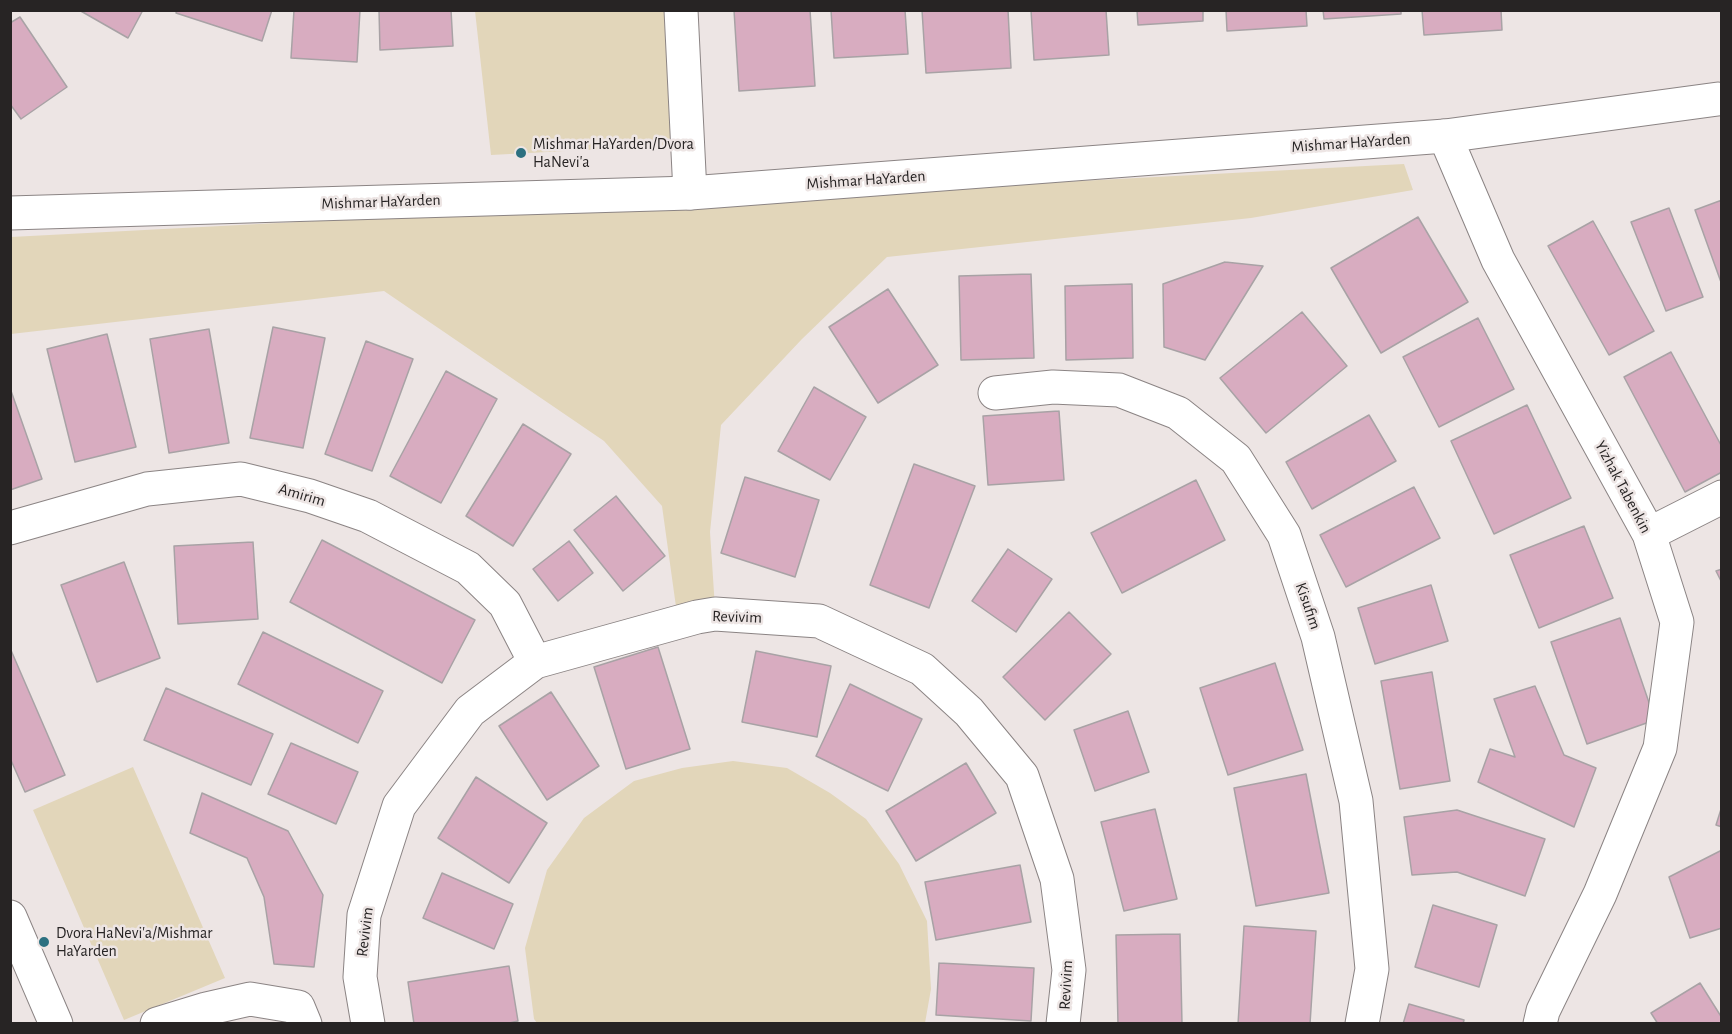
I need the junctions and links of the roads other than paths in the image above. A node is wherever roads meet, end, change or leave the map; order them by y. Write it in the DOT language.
graph roads {
  1 [pos="681,10"];
  2 [pos="1720,93"];
  3 [pos="1445,136"];
  4 [pos="690,193"];
  5 [pos="10,213"];
  6 [pos="995,393"];
  7 [pos="1722,498"];
  8 [pos="10,528"];
  9 [pos="1649,534"];
  10 [pos="535,662"];
  11 [pos="10,917"];
  12 [pos="56,1023"];
  13 [pos="158,1023"];
  14 [pos="305,1023"];
  15 [pos="368,1023"];
  16 [pos="1063,1023"];
  17 [pos="1362,1023"];
  18 [pos="1540,1023"];
  1 -- 4 [label="street"];
  2 -- 3 [label="street, Mishmar HaYarden"];
  3 -- 4 [label="street, Mishmar HaYarden"];
  3 -- 9 [label="street, Yizhak Tabenkin"];
  4 -- 5 [label="street, Mishmar HaYarden"];
  6 -- 17 [label="street, Kisufim"];
  7 -- 9 [label="street"];
  8 -- 10 [label="street, Amirim"];
  9 -- 18 [label="street, Yizhak Tabenkin"];
  10 -- 15 [label="street, Revivim"];
  10 -- 16 [label="street, Revivim"];
  11 -- 12 [label="street"];
  13 -- 14 [label="street"];
}
